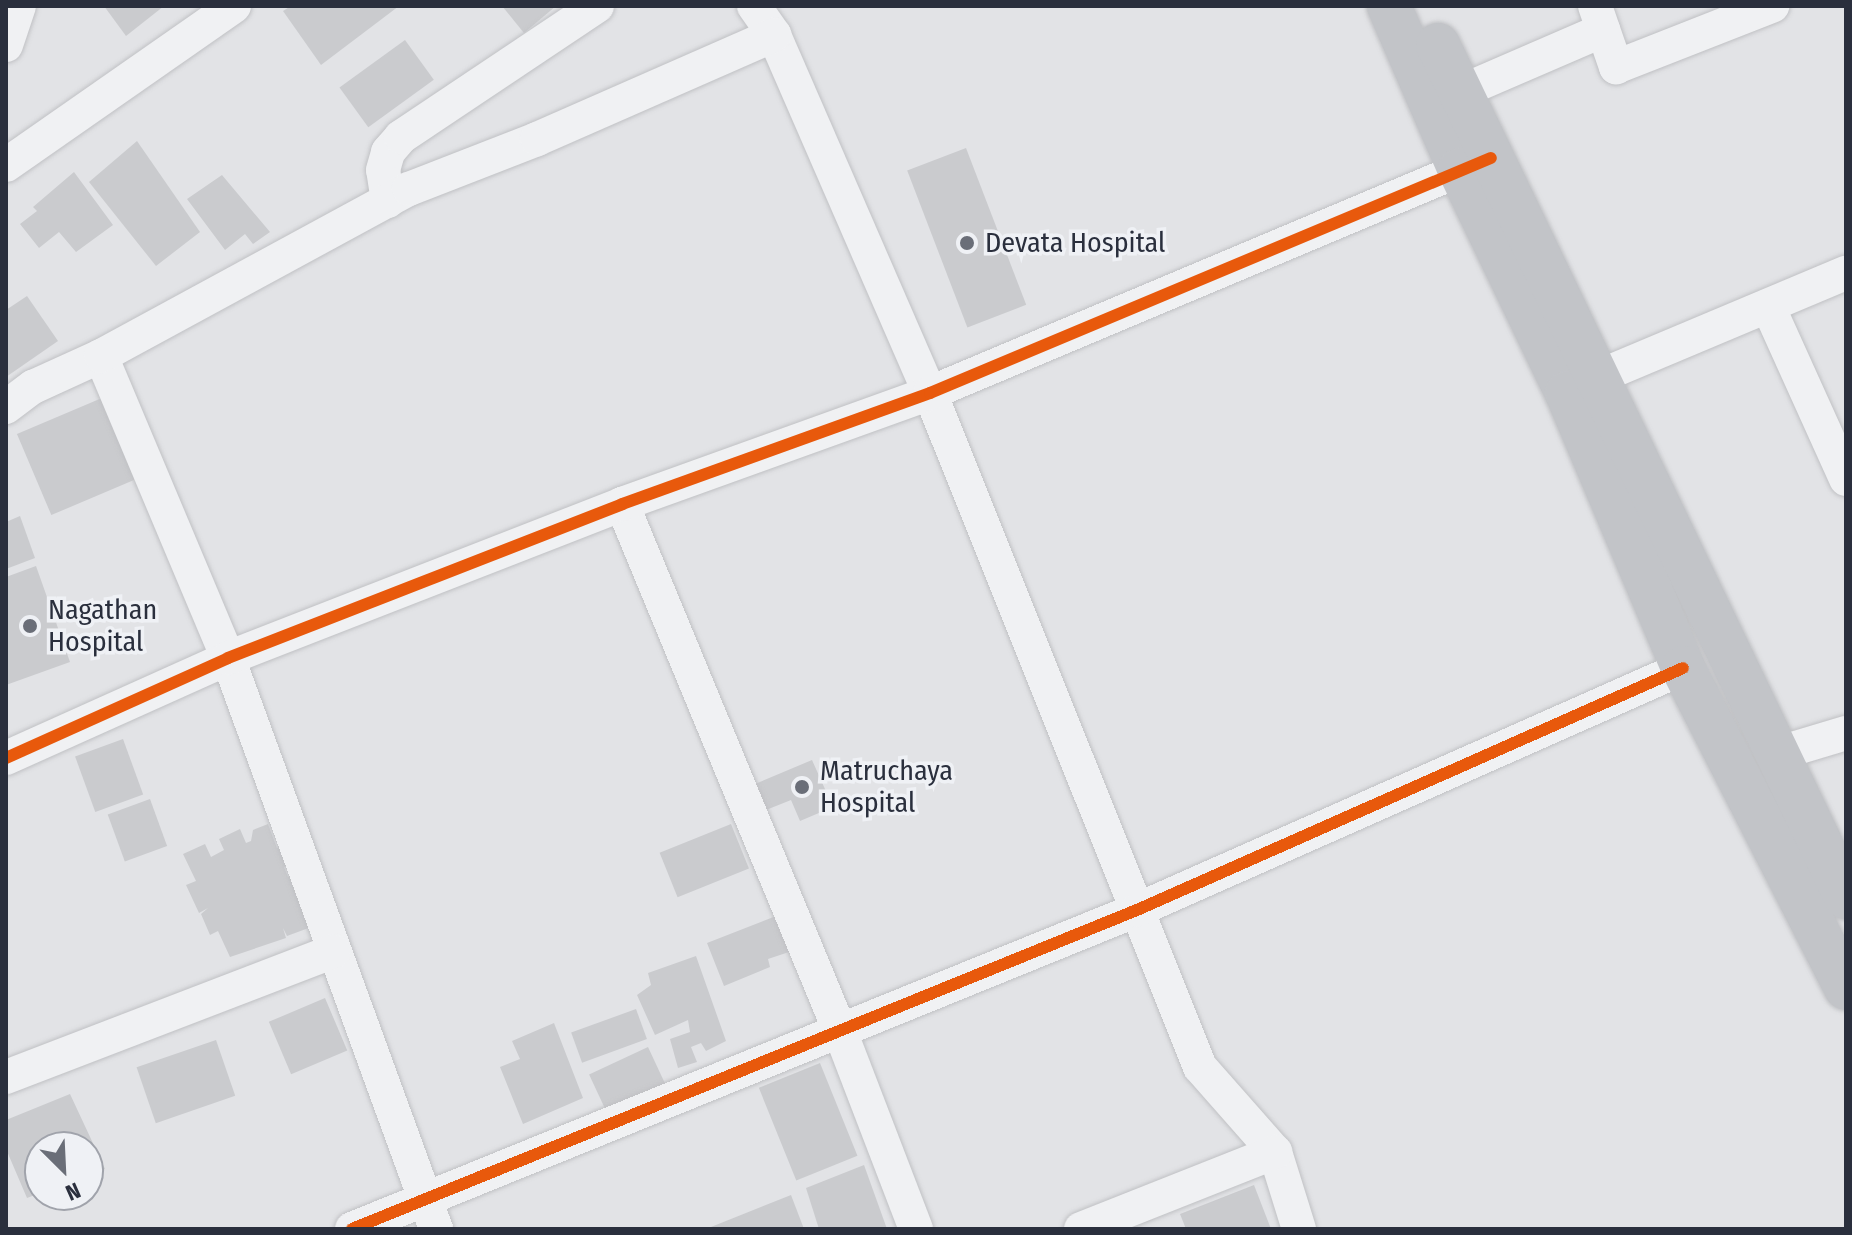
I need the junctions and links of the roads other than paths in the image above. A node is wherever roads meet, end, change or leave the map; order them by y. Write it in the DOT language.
graph roads {
  1 [pos="19,6"];
  2 [pos="234,6"];
  3 [pos="597,6"];
  4 [pos="754,6"];
  5 [pos="1389,6"];
  6 [pos="1421,6"];
  7 [pos="1772,6"];
  8 [pos="1599,18"];
  9 [pos="774,35"];
  10 [pos="6,45"];
  11 [pos="1460,92"];
  12 [pos="6,165"];
  13 [pos="1460,170"];
  14 [pos="388,201"];
  15 [pos="1846,273"];
  16 [pos="1768,306"];
  17 [pos="101,356"];
  18 [pos="1598,377"];
  19 [pos="930,393"];
  20 [pos="6,407"];
  21 [pos="1846,479"];
  22 [pos="622,504"];
  23 [pos="228,658"];
  24 [pos="1683,668"];
  25 [pos="1846,733"];
  26 [pos="1776,754"];
  27 [pos="6,758"];
  28 [pos="1846,897"];
  29 [pos="1137,910"];
  30 [pos="334,951"];
  31 [pos="1846,988"];
  32 [pos="840,1031"];
  33 [pos="6,1077"];
  34 [pos="1275,1152"];
  35 [pos="430,1214"];
  36 [pos="352,1229"];
  37 [pos="916,1229"];
  38 [pos="1081,1229"];
  39 [pos="1299,1229"];
  1 -- 10 [label="street"];
  2 -- 12 [label="street"];
  3 -- 14 [label="street"];
  4 -- 9 [label="street"];
  5 -- 13 [label="main road"];
  6 -- 11 [label="main road"];
  7 -- 8 [label="street"];
  8 -- 11 [label="street"];
  9 -- 14 [label="street"];
  9 -- 19 [label="street"];
  11 -- 18 [label="main road"];
  13 -- 19 [label="street"];
  13 -- 24 [label="main road"];
  14 -- 17 [label="street"];
  15 -- 16 [label="street"];
  16 -- 18 [label="street"];
  16 -- 21 [label="street"];
  17 -- 20 [label="street"];
  17 -- 23 [label="street"];
  18 -- 26 [label="main road"];
  19 -- 22 [label="street"];
  19 -- 29 [label="street"];
  22 -- 23 [label="street"];
  22 -- 32 [label="street"];
  23 -- 27 [label="street"];
  23 -- 30 [label="street"];
  24 -- 29 [label="street"];
  24 -- 31 [label="main road"];
  25 -- 26 [label="street"];
  26 -- 28 [label="main road"];
  29 -- 32 [label="street"];
  29 -- 34 [label="street"];
  30 -- 33 [label="street"];
  30 -- 35 [label="street"];
  32 -- 35 [label="street"];
  32 -- 37 [label="street"];
  34 -- 38 [label="street"];
  34 -- 39 [label="street"];
  35 -- 36 [label="street"];
}
